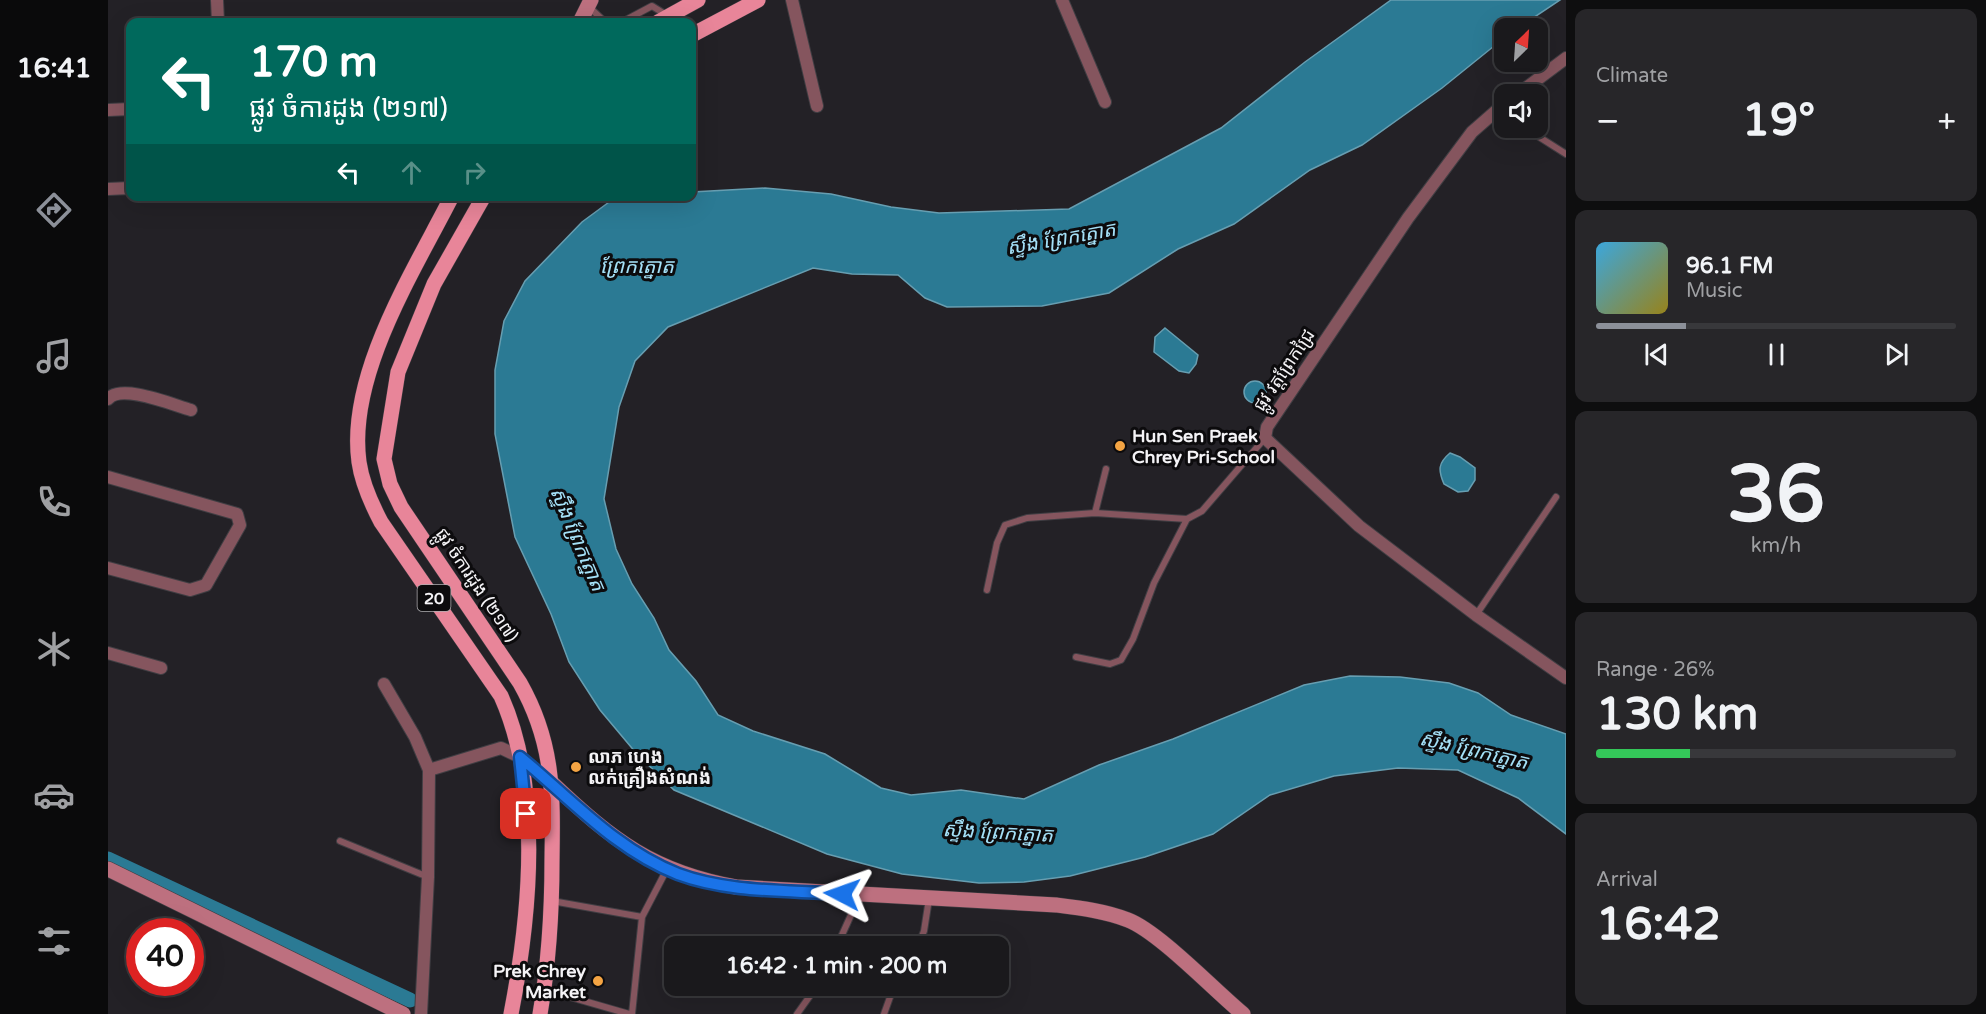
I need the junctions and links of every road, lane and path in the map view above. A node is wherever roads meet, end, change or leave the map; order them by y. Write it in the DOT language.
graph roads {
  1 [pos="217,0"];
  2 [pos="698,0"];
  3 [pos="758,0"];
  4 [pos="792,0"];
  5 [pos="1062,0"];
  6 [pos="589,3"];
  7 [pos="218,18"];
  8 [pos="581,18"];
  9 [pos="601,18"];
  10 [pos="630,18"];
  11 [pos="662,18"];
  12 [pos="665,18"];
  13 [pos="696,33"];
  14 [pos="1566,58"];
  15 [pos="1531,84"];
  16 [pos="1105,102"];
  17 [pos="818,106"];
  18 [pos="126,109"];
  19 [pos="108,110"];
  20 [pos="1494,115"];
  21 [pos="1541,138"];
  22 [pos="1566,154"];
  23 [pos="126,188"];
  24 [pos="108,189"];
  25 [pos="449,201"];
  26 [pos="481,201"];
  27 [pos="413,272"];
  28 [pos="434,284"];
  29 [pos="108,399"];
  30 [pos="191,410"];
  31 [pos="1265,438"];
  32 [pos="1106,469"];
  33 [pos="108,477"];
  34 [pos="1556,497"];
  35 [pos="1095,513"];
  36 [pos="1187,519"];
  37 [pos="108,568"];
  38 [pos="987,590"];
  39 [pos="1476,615"];
  40 [pos="108,653"];
  41 [pos="1076,657"];
  42 [pos="161,668"];
  43 [pos="1566,678"];
  44 [pos="384,684"];
  45 [pos="520,757"];
  46 [pos="429,770"];
  47 [pos="553,784"];
  48 [pos="340,841"];
  49 [pos="108,869"];
  50 [pos="667,869"];
  51 [pos="429,877"];
  52 [pos="860,895"];
  53 [pos="929,898"];
  54 [pos="552,901"];
  55 [pos="642,917"];
  56 [pos="842,936"];
  57 [pos="922,936"];
  58 [pos="544,990"];
  59 [pos="810,996"];
  60 [pos="890,996"];
  61 [pos="403,1014"];
  62 [pos="421,1014"];
  63 [pos="511,1014"];
  64 [pos="540,1014"];
  65 [pos="631,1014"];
  66 [pos="797,1014"];
  67 [pos="884,1014"];
  68 [pos="1243,1014"];
  1 -- 7 [label="street"];
  2 -- 12 [label="main road"];
  3 -- 13 [label="main road"];
  4 -- 17 [label="street"];
  5 -- 16 [label="street"];
  6 -- 8 [label="street"];
  6 -- 9 [label="lane"];
  10 -- 11 [label="lane"];
  14 -- 15 [label="street"];
  18 -- 19 [label="street"];
  20 -- 31 [label="street, ផ្លូវ វត្តព្រែកជ្រៃ"];
  21 -- 22 [label="lane"];
  23 -- 24 [label="street"];
  25 -- 27 [label="main road, 20"];
  26 -- 28 [label="main road, ផ្លូវ ចំការដូង (២១៧) / 20"];
  27 -- 28 [label="main road"];
  27 -- 45 [label="main road, 20"];
  28 -- 47 [label="main road, ផ្លូវ ចំការដូង (២១៧) / 20"];
  29 -- 30 [label="street"];
  31 -- 36 [label="lane"];
  31 -- 39 [label="street, ផ្លូវ វត្តព្រែកជ្រៃ"];
  32 -- 35 [label="lane"];
  33 -- 37 [label="street"];
  34 -- 39 [label="lane"];
  35 -- 36 [label="lane"];
  35 -- 38 [label="lane"];
  36 -- 41 [label="lane"];
  39 -- 43 [label="street, ផ្លូវ វត្តព្រែកជ្រៃ"];
  40 -- 42 [label="street"];
  44 -- 46 [label="street"];
  45 -- 46 [label="street"];
  45 -- 47 [label="street"];
  45 -- 63 [label="main road, 20"];
  46 -- 51 [label="street"];
  47 -- 50 [label="street"];
  47 -- 54 [label="main road, ផ្លូវ ចំការដូង (២១៧) / 20"];
  48 -- 51 [label="lane"];
  49 -- 61 [label="street"];
  50 -- 52 [label="street"];
  50 -- 55 [label="lane"];
  51 -- 62 [label="street"];
  52 -- 53 [label="street"];
  52 -- 56 [label="lane"];
  53 -- 57 [label="lane"];
  53 -- 68 [label="street"];
  54 -- 55 [label="lane"];
  54 -- 58 [label="main road, ផ្លូវ ចំការដូង (២១៧) / 20"];
  55 -- 65 [label="lane"];
  58 -- 64 [label="main road, ផ្លូវ ចំការដូង (២១៧) / 20"];
  58 -- 65 [label="lane"];
  59 -- 66 [label="lane"];
  60 -- 67 [label="lane"];
}
